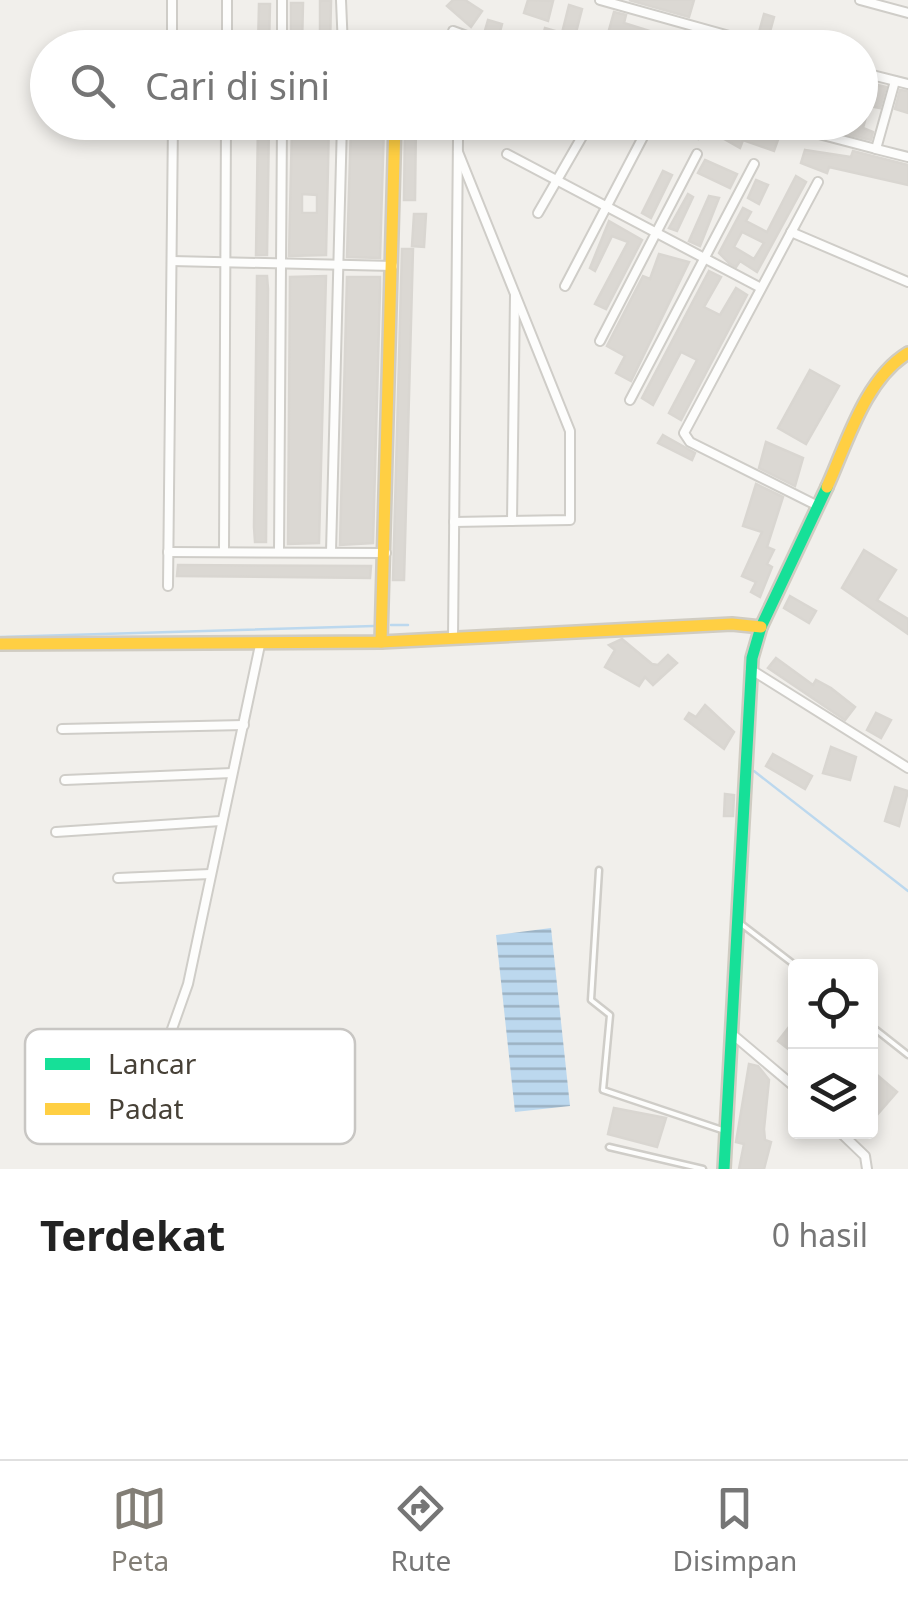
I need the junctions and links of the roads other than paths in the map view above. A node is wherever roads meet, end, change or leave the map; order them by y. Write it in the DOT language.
graph roads {
  1 [pos="172,0"];
  2 [pos="227,0"];
  3 [pos="282,0"];
  4 [pos="341,0"];
  5 [pos="600,0"];
  6 [pos="860,0"];
  7 [pos="908,13"];
  8 [pos="172,30"];
  9 [pos="227,30"];
  10 [pos="282,30"];
  11 [pos="342,30"];
  12 [pos="708,30"];
  13 [pos="878,76"];
  14 [pos="896,81"];
  15 [pos="908,84"];
  16 [pos="172,140"];
  17 [pos="226,140"];
  18 [pos="282,140"];
  19 [pos="342,140"];
  20 [pos="394,140"];
  21 [pos="458,140"];
  22 [pos="579,140"];
  23 [pos="642,140"];
  24 [pos="842,140"];
  25 [pos="876,149"];
  26 [pos="458,152"];
  27 [pos="507,154"];
  28 [pos="697,154"];
  29 [pos="908,157"];
  30 [pos="754,164"];
  31 [pos="557,180"];
  32 [pos="818,182"];
  33 [pos="606,209"];
  34 [pos="538,213"];
  35 [pos="792,232"];
  36 [pos="654,234"];
  37 [pos="706,259"];
  38 [pos="172,261"];
  39 [pos="226,262"];
  40 [pos="281,264"];
  41 [pos="339,265"];
  42 [pos="393,266"];
  43 [pos="908,282"];
  44 [pos="565,286"];
  45 [pos="761,288"];
  46 [pos="516,290"];
  47 [pos="600,341"];
  48 [pos="908,353"];
  49 [pos="630,400"];
  50 [pos="816,505"];
  51 [pos="512,521"];
  52 [pos="454,522"];
  53 [pos="224,550"];
  54 [pos="278,551"];
  55 [pos="168,552"];
  56 [pos="331,552"];
  57 [pos="386,552"];
  58 [pos="168,586"];
  59 [pos="760,627"];
  60 [pos="453,638"];
  61 [pos="382,642"];
  62 [pos="0,644"];
  63 [pos="260,645"];
  64 [pos="750,669"];
  65 [pos="244,724"];
  66 [pos="62,729"];
  67 [pos="908,768"];
  68 [pos="232,774"];
  69 [pos="65,780"];
  70 [pos="221,821"];
  71 [pos="56,832"];
  72 [pos="599,870"];
  73 [pos="210,874"];
  74 [pos="118,878"];
  75 [pos="737,920"];
  76 [pos="788,960"];
  77 [pos="174,1029"];
  78 [pos="878,1031"];
  79 [pos="732,1034"];
  80 [pos="908,1054"];
  81 [pos="788,1081"];
  82 [pos="726,1132"];
  83 [pos="846,1139"];
  84 [pos="609,1147"];
  85 [pos="870,1167"];
  86 [pos="703,1169"];
  87 [pos="724,1169"];
  1 -- 8 [label="street"];
  2 -- 9 [label="street"];
  3 -- 10 [label="street"];
  4 -- 11 [label="street"];
  5 -- 12 [label="street"];
  6 -- 7 [label="street"];
  13 -- 14 [label="street"];
  14 -- 15 [label="street"];
  14 -- 25 [label="street"];
  16 -- 38 [label="street"];
  17 -- 39 [label="street"];
  18 -- 40 [label="street"];
  19 -- 41 [label="street"];
  20 -- 42 [label="street"];
  21 -- 26 [label="street"];
  22 -- 31 [label="street"];
  23 -- 33 [label="street"];
  24 -- 25 [label="street"];
  25 -- 29 [label="street"];
  26 -- 46 [label="street"];
  26 -- 52 [label="street"];
  27 -- 31 [label="street"];
  28 -- 36 [label="street"];
  30 -- 37 [label="street"];
  31 -- 33 [label="street"];
  31 -- 34 [label="street"];
  32 -- 35 [label="street"];
  33 -- 36 [label="street"];
  33 -- 44 [label="street"];
  35 -- 43 [label="street"];
  35 -- 45 [label="street"];
  36 -- 37 [label="street"];
  36 -- 47 [label="street"];
  37 -- 45 [label="street"];
  37 -- 49 [label="street"];
  38 -- 39 [label="street"];
  38 -- 55 [label="street"];
  39 -- 40 [label="street"];
  39 -- 53 [label="street"];
  40 -- 41 [label="street"];
  40 -- 54 [label="street"];
  41 -- 42 [label="street"];
  41 -- 56 [label="street"];
  42 -- 57 [label="street"];
  45 -- 50 [label="street"];
  46 -- 51 [label="street"];
  46 -- 51 [label="street"];
  48 -- 50 [label="street"];
  50 -- 59 [label="street"];
  51 -- 52 [label="street"];
  52 -- 60 [label="street"];
  53 -- 54 [label="street"];
  53 -- 55 [label="street"];
  54 -- 56 [label="street"];
  55 -- 58 [label="street"];
  56 -- 57 [label="street"];
  57 -- 61 [label="street"];
  59 -- 60 [label="street"];
  59 -- 64 [label="street"];
  60 -- 61 [label="street"];
  61 -- 63 [label="street"];
  62 -- 63 [label="street"];
  63 -- 65 [label="street"];
  64 -- 67 [label="street"];
  64 -- 75 [label="street"];
  65 -- 66 [label="street"];
  65 -- 68 [label="street"];
  68 -- 69 [label="street"];
  68 -- 70 [label="street"];
  70 -- 71 [label="street"];
  70 -- 73 [label="street"];
  72 -- 82 [label="lane"];
  73 -- 74 [label="street"];
  73 -- 77 [label="street"];
  75 -- 76 [label="lane"];
  75 -- 79 [label="street"];
  78 -- 80 [label="lane"];
  79 -- 81 [label="street"];
  79 -- 82 [label="street"];
  82 -- 87 [label="street"];
  83 -- 85 [label="street"];
  84 -- 86 [label="lane"];
}
